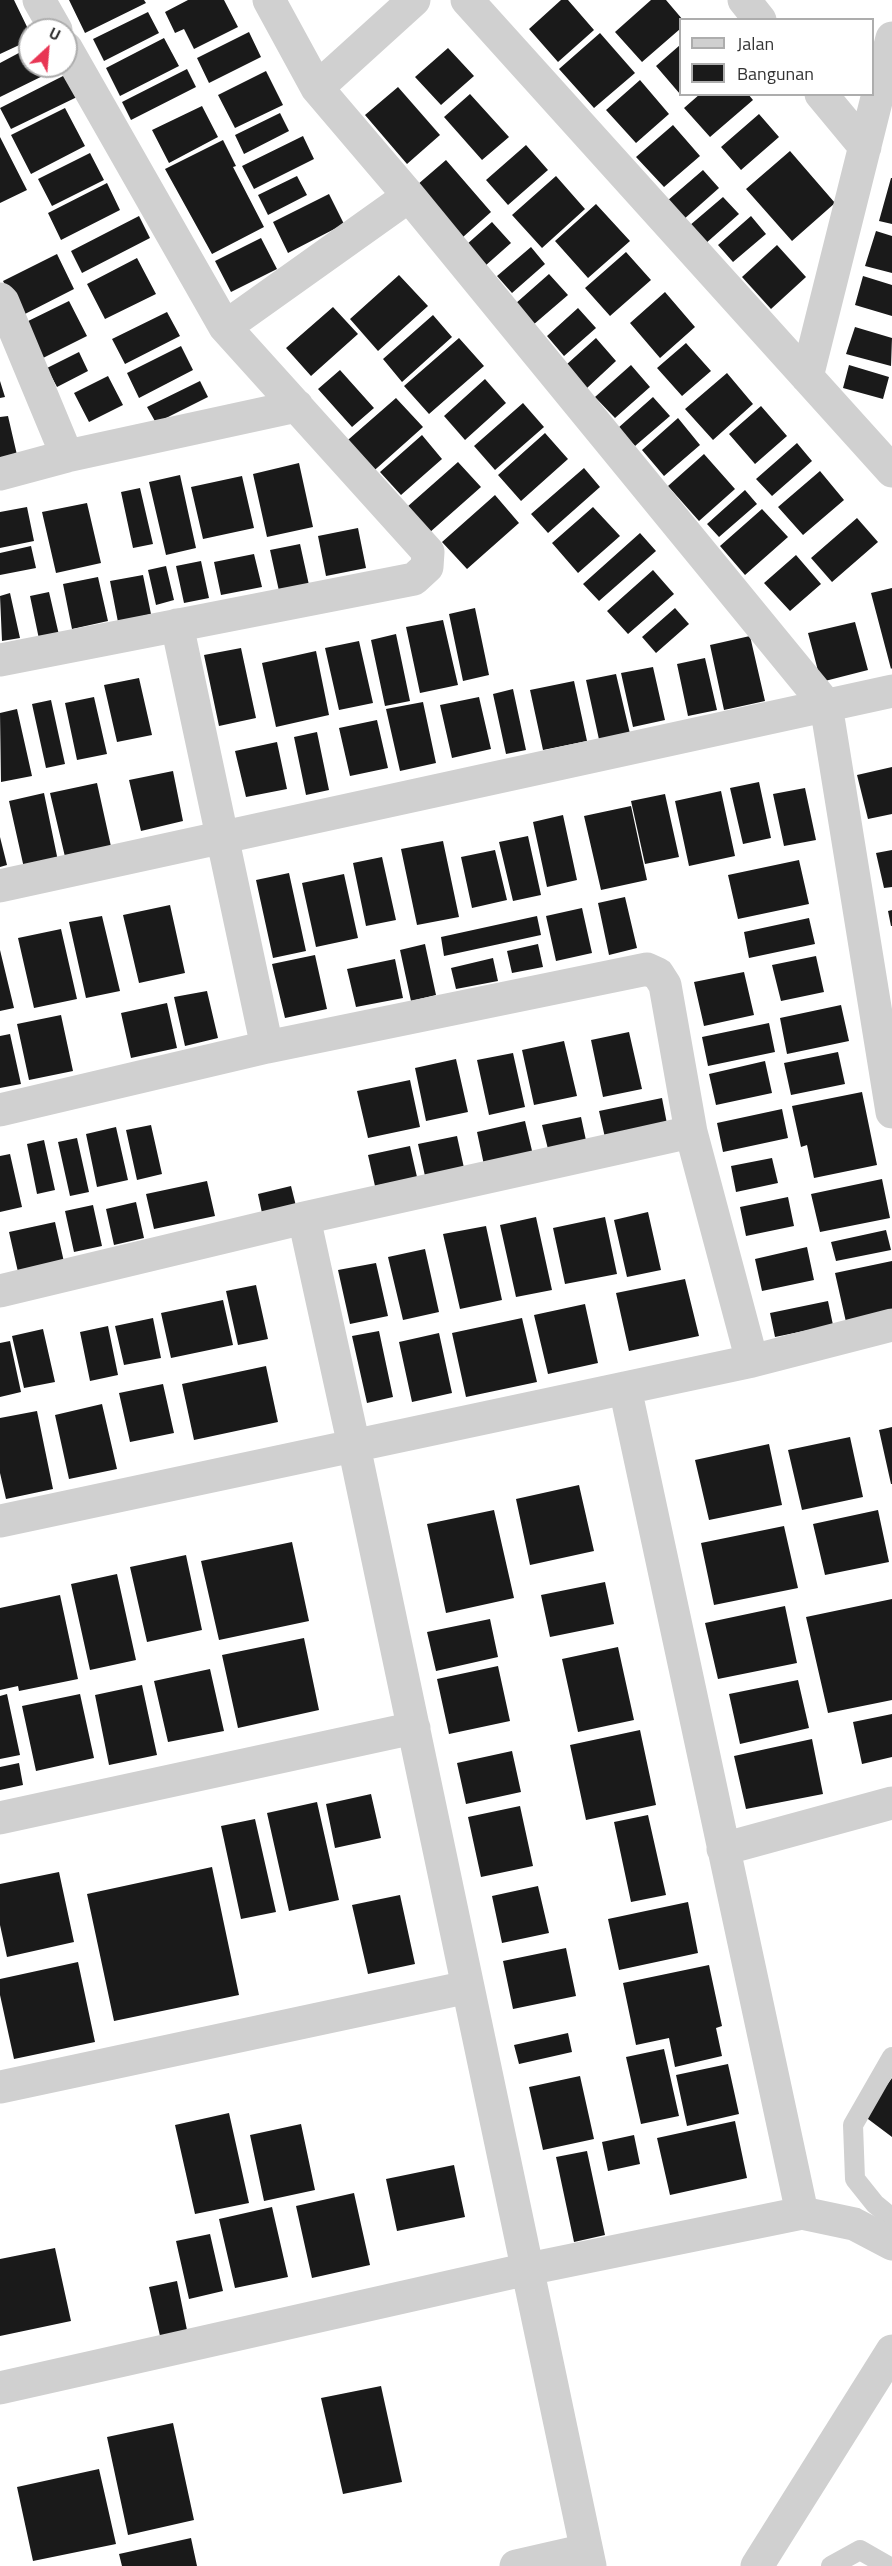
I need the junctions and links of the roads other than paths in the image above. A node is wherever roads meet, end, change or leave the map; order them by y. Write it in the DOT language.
graph roads {
  1 [pos="39,0"];
  2 [pos="269,0"];
  3 [pos="414,0"];
  4 [pos="467,0"];
  5 [pos="744,0"];
  6 [pos="49,18"];
  7 [pos="758,18"];
  8 [pos="892,38"];
  9 [pos="78,69"];
  10 [pos="317,88"];
  11 [pos="823,96"];
  12 [pos="865,147"];
  13 [pos="408,196"];
  14 [pos="0,299"];
  15 [pos="225,327"];
  16 [pos="807,377"];
  17 [pos="297,406"];
  18 [pos="67,456"];
  19 [pos="892,471"];
  20 [pos="0,474"];
  21 [pos="177,625"];
  22 [pos="0,660"];
  23 [pos="892,691"];
  24 [pos="826,705"];
  25 [pos="221,838"];
  26 [pos="0,886"];
  27 [pos="267,1047"];
  28 [pos="0,1110"];
  29 [pos="892,1112"];
  30 [pos="691,1132"];
  31 [pos="304,1218"];
  32 [pos="0,1292"];
  33 [pos="892,1325"];
  34 [pos="752,1361"];
  35 [pos="625,1388"];
  36 [pos="354,1446"];
  37 [pos="0,1521"];
  38 [pos="414,1728"];
  39 [pos="892,1803"];
  40 [pos="0,1818"];
  41 [pos="723,1849"];
  42 [pos="468,1987"];
  43 [pos="892,2057"];
  44 [pos="0,2087"];
  45 [pos="802,2213"];
  46 [pos="892,2218"];
  47 [pos="892,2244"];
  48 [pos="528,2269"];
  49 [pos="892,2351"];
  50 [pos="0,2388"];
  51 [pos="588,2558"];
  52 [pos="516,2566"];
  53 [pos="757,2566"];
  54 [pos="831,2566"];
  55 [pos="888,2566"];
  1 -- 6 [label="street"];
  2 -- 10 [label="street"];
  3 -- 10 [label="street"];
  4 -- 16 [label="street"];
  5 -- 7 [label="street"];
  8 -- 12 [label="street"];
  9 -- 15 [label="street"];
  10 -- 13 [label="street"];
  11 -- 12 [label="street"];
  12 -- 16 [label="street"];
  13 -- 15 [label="street"];
  13 -- 24 [label="street"];
  14 -- 18 [label="street"];
  15 -- 17 [label="street"];
  16 -- 19 [label="street"];
  17 -- 18 [label="street"];
  17 -- 21 [label="street"];
  18 -- 20 [label="street"];
  21 -- 22 [label="street"];
  21 -- 25 [label="street"];
  23 -- 24 [label="street"];
  24 -- 25 [label="street"];
  24 -- 29 [label="street"];
  25 -- 26 [label="street"];
  25 -- 27 [label="street"];
  27 -- 28 [label="street"];
  27 -- 30 [label="street"];
  30 -- 31 [label="street"];
  30 -- 34 [label="street"];
  31 -- 32 [label="street"];
  31 -- 36 [label="street"];
  33 -- 34 [label="street"];
  34 -- 35 [label="street"];
  35 -- 36 [label="street"];
  35 -- 41 [label="street"];
  36 -- 37 [label="street"];
  36 -- 38 [label="street"];
  38 -- 40 [label="street"];
  38 -- 42 [label="street"];
  39 -- 41 [label="street"];
  41 -- 45 [label="street"];
  42 -- 44 [label="street"];
  42 -- 48 [label="street"];
  43 -- 46 [label="lane"];
  45 -- 47 [label="street"];
  45 -- 48 [label="street"];
  48 -- 50 [label="street"];
  48 -- 51 [label="street"];
  49 -- 53 [label="street"];
  51 -- 52 [label="street"];
  54 -- 55 [label="lane"];
}
